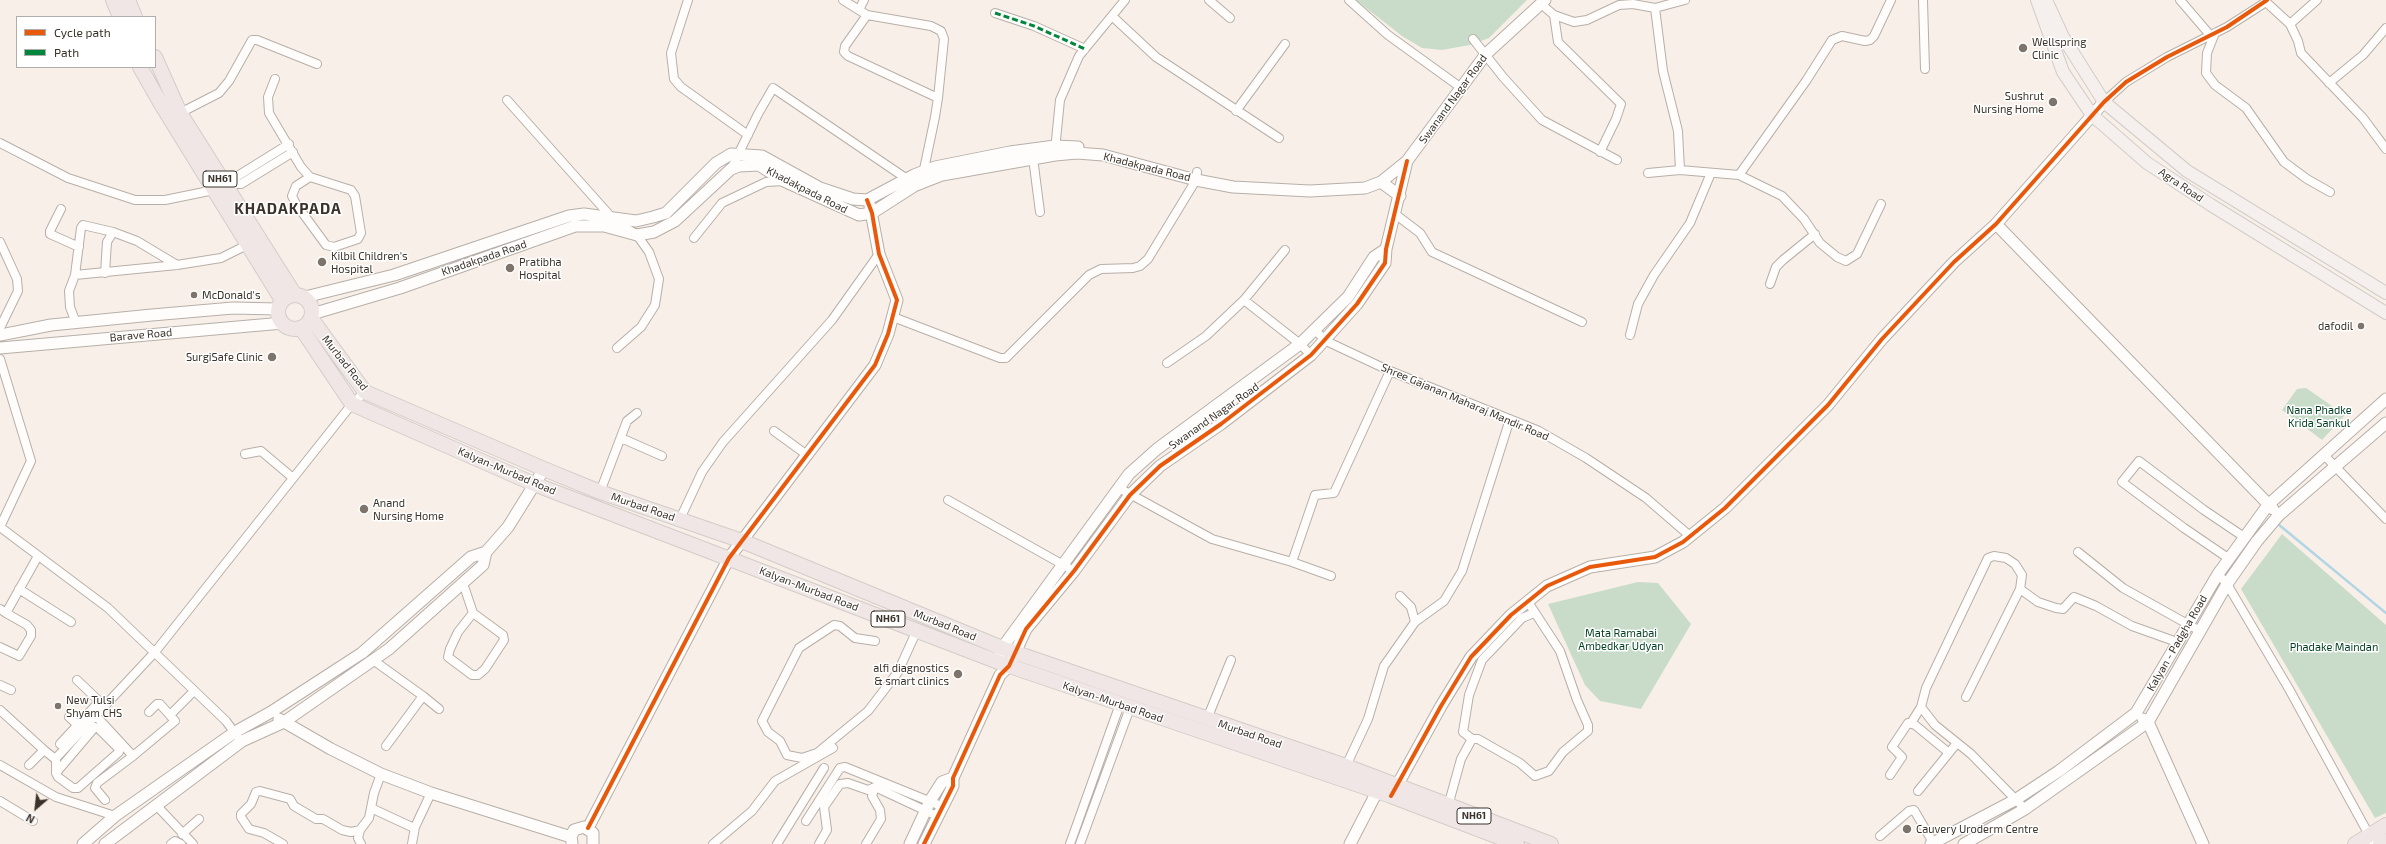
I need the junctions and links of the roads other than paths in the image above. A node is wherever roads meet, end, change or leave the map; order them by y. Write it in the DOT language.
graph roads {
  1 [pos="113,0"];
  2 [pos="128,0"];
  3 [pos="688,0"];
  4 [pos="843,0"];
  5 [pos="864,0"];
  6 [pos="1125,0"];
  7 [pos="1209,0"];
  8 [pos="1349,0"];
  9 [pos="1685,0"];
  10 [pos="1891,0"];
  11 [pos="1922,0"];
  12 [pos="2037,0"];
  13 [pos="2046,0"];
  14 [pos="2180,0"];
  15 [pos="2317,0"];
  16 [pos="2267,1"];
  17 [pos="1543,2"];
  18 [pos="1655,8"];
  19 [pos="859,10"];
  20 [pos="995,13"];
  21 [pos="867,15"];
  22 [pos="1554,15"];
  23 [pos="120,16"];
  24 [pos="135,16"];
  25 [pos="1112,16"];
  26 [pos="1230,18"];
  27 [pos="2290,24"];
  28 [pos="2386,28"];
  29 [pos="2212,34"];
  30 [pos="1474,39"];
  31 [pos="1285,44"];
  32 [pos="1085,49"];
  33 [pos="1486,54"];
  34 [pos="156,60"];
  35 [pos="317,64"];
  36 [pos="143,68"];
  37 [pos="1925,69"];
  38 [pos="275,79"];
  39 [pos="2330,83"];
  40 [pos="1460,87"];
  41 [pos="938,98"];
  42 [pos="507,100"];
  43 [pos="2104,102"];
  44 [pos="1236,111"];
  45 [pos="180,112"];
  46 [pos="2092,115"];
  47 [pos="748,135"];
  48 [pos="1279,138"];
  49 [pos="0,143"];
  50 [pos="291,148"];
  51 [pos="2386,149"];
  52 [pos="1055,150"];
  53 [pos="1600,152"];
  54 [pos="738,154"];
  55 [pos="1033,158"];
  56 [pos="995,160"];
  57 [pos="1617,160"];
  58 [pos="1407,161"];
  59 [pos="731,170"];
  60 [pos="1680,170"];
  61 [pos="1648,173"];
  62 [pos="1711,173"];
  63 [pos="796,174"];
  64 [pos="1739,175"];
  65 [pos="924,176"];
  66 [pos="1196,176"];
  67 [pos="310,177"];
  68 [pos="907,179"];
  69 [pos="784,181"];
  70 [pos="1377,183"];
  71 [pos="225,188"];
  72 [pos="2330,192"];
  73 [pos="1400,196"];
  74 [pos="848,197"];
  75 [pos="868,200"];
  76 [pos="1881,204"];
  77 [pos="61,209"];
  78 [pos="846,209"];
  79 [pos="1040,212"];
  80 [pos="872,213"];
  81 [pos="1395,214"];
  82 [pos="613,219"];
  83 [pos="1996,224"];
  84 [pos="525,230"];
  85 [pos="113,232"];
  86 [pos="1815,234"];
  87 [pos="636,235"];
  88 [pos="694,238"];
  89 [pos="0,242"];
  90 [pos="530,242"];
  91 [pos="247,245"];
  92 [pos="79,247"];
  93 [pos="1386,249"];
  94 [pos="1285,250"];
  95 [pos="879,254"];
  96 [pos="177,265"];
  97 [pos="1363,272"];
  98 [pos="105,273"];
  99 [pos="399,273"];
  100 [pos="75,275"];
  101 [pos="1374,278"];
  102 [pos="1770,284"];
  103 [pos="405,286"];
  104 [pos="2386,293"];
  105 [pos="300,296"];
  106 [pos="1348,297"];
  107 [pos="1244,300"];
  108 [pos="1357,304"];
  109 [pos="280,305"];
  110 [pos="2386,313"];
  111 [pos="893,317"];
  112 [pos="308,320"];
  113 [pos="1582,322"];
  114 [pos="76,323"];
  115 [pos="282,323"];
  116 [pos="0,328"];
  117 [pos="1315,330"];
  118 [pos="0,335"];
  119 [pos="1630,335"];
  120 [pos="1326,341"];
  121 [pos="1300,344"];
  122 [pos="0,348"];
  123 [pos="617,348"];
  124 [pos="1311,355"];
  125 [pos="0,359"];
  126 [pos="1168,363"];
  127 [pos="1390,371"];
  128 [pos="365,392"];
  129 [pos="2386,399"];
  130 [pos="352,404"];
  131 [pos="637,413"];
  132 [pos="2367,418"];
  133 [pos="1510,419"];
  134 [pos="2386,423"];
  135 [pos="774,431"];
  136 [pos="2378,431"];
  137 [pos="620,438"];
  138 [pos="245,454"];
  139 [pos="807,455"];
  140 [pos="1150,455"];
  141 [pos="2324,455"];
  142 [pos="662,456"];
  143 [pos="1160,466"];
  144 [pos="2335,467"];
  145 [pos="544,468"];
  146 [pos="293,478"];
  147 [pos="534,484"];
  148 [pos="1119,488"];
  149 [pos="600,492"];
  150 [pos="1130,495"];
  151 [pos="948,500"];
  152 [pos="2268,505"];
  153 [pos="2279,515"];
  154 [pos="680,519"];
  155 [pos="2386,520"];
  156 [pos="0,527"];
  157 [pos="1085,535"];
  158 [pos="1690,536"];
  159 [pos="2244,537"];
  160 [pos="742,541"];
  161 [pos="1094,542"];
  162 [pos="486,552"];
  163 [pos="2078,552"];
  164 [pos="38,556"];
  165 [pos="729,558"];
  166 [pos="2228,558"];
  167 [pos="1292,562"];
  168 [pos="1063,564"];
  169 [pos="1074,571"];
  170 [pos="2218,574"];
  171 [pos="1330,576"];
  172 [pos="460,584"];
  173 [pos="2227,584"];
  174 [pos="19,589"];
  175 [pos="2020,589"];
  176 [pos="1400,596"];
  177 [pos="1528,602"];
  178 [pos="3,611"];
  179 [pos="473,613"];
  180 [pos="1534,614"];
  181 [pos="71,622"];
  182 [pos="1415,622"];
  183 [pos="2187,624"];
  184 [pos="917,630"];
  185 [pos="2200,631"];
  186 [pos="875,641"];
  187 [pos="2177,642"];
  188 [pos="0,646"];
  189 [pos="1009,650"];
  190 [pos="155,652"];
  191 [pos="373,660"];
  192 [pos="1231,660"];
  193 [pos="1003,668"];
  194 [pos="77,680"];
  195 [pos="194,691"];
  196 [pos="423,696"];
  197 [pos="1966,697"];
  198 [pos="1125,706"];
  199 [pos="1921,707"];
  200 [pos="439,709"];
  201 [pos="0,710"];
  202 [pos="149,712"];
  203 [pos="271,712"];
  204 [pos="2136,713"];
  205 [pos="171,714"];
  206 [pos="96,716"];
  207 [pos="69,717"];
  208 [pos="1207,718"];
  209 [pos="284,722"];
  210 [pos="2148,722"];
  211 [pos="1911,723"];
  212 [pos="80,728"];
  213 [pos="238,737"];
  214 [pos="1472,739"];
  215 [pos="1957,743"];
  216 [pos="60,744"];
  217 [pos="1257,744"];
  218 [pos="386,746"];
  219 [pos="832,748"];
  220 [pos="44,750"];
  221 [pos="1949,753"];
  222 [pos="133,756"];
  223 [pos="56,757"];
  224 [pos="0,765"];
  225 [pos="29,766"];
  226 [pos="1346,766"];
  227 [pos="824,768"];
  228 [pos="56,773"];
  229 [pos="381,774"];
  230 [pos="1890,775"];
  231 [pos="953,778"];
  232 [pos="875,787"];
  233 [pos="1388,788"];
  234 [pos="1918,791"];
  235 [pos="431,793"];
  236 [pos="105,800"];
  237 [pos="2015,800"];
  238 [pos="0,801"];
  239 [pos="156,805"];
  240 [pos="928,806"];
  241 [pos="1448,806"];
  242 [pos="371,808"];
  243 [pos="2025,810"];
  244 [pos="939,811"];
  245 [pos="115,816"];
  246 [pos="199,819"];
  247 [pos="33,820"];
  248 [pos="806,821"];
  249 [pos="414,828"];
  250 [pos="588,828"];
  251 [pos="360,830"];
  252 [pos="182,834"];
  253 [pos="1880,836"];
  254 [pos="2378,837"];
  255 [pos="572,840"];
  256 [pos="1071,841"];
  257 [pos="358,842"];
  258 [pos="190,843"];
  259 [pos="1080,843"];
  260 [pos="83,844"];
  261 [pos="105,844"];
  262 [pos="171,844"];
  263 [pos="181,844"];
  264 [pos="283,844"];
  265 [pos="412,844"];
  266 [pos="592,844"];
  267 [pos="713,844"];
  268 [pos="777,844"];
  269 [pos="818,844"];
  270 [pos="866,844"];
  271 [pos="910,844"];
  272 [pos="924,844"];
  273 [pos="1350,844"];
  274 [pos="1517,844"];
  275 [pos="1548,844"];
  276 [pos="1933,844"];
  277 [pos="1964,844"];
  278 [pos="2203,844"];
  279 [pos="2355,844"];
  1 -- 23 [label="highway"];
  2 -- 24 [label="highway"];
  3 -- 47 [label="street"];
  4 -- 19 [label="street"];
  5 -- 19 [label="street"];
  6 -- 25 [label="street"];
  7 -- 26 [label="street"];
  8 -- 40 [label="street"];
  9 -- 18 [label="street"];
  10 -- 64 [label="street"];
  11 -- 37 [label="street"];
  12 -- 46 [label="main road, Agra Road"];
  13 -- 43 [label="main road, Agra Road"];
  14 -- 29 [label="street"];
  15 -- 27 [label="street"];
  16 -- 27 [label="street"];
  16 -- 29 [label="street"];
  17 -- 22 [label="street"];
  17 -- 33 [label="street, Swanand Nagar Road"];
  18 -- 22 [label="street"];
  18 -- 60 [label="street"];
  19 -- 21 [label="street"];
  20 -- 32 [label="street"];
  21 -- 41 [label="street"];
  21 -- 41 [label="street"];
  22 -- 53 [label="street"];
  25 -- 32 [label="street"];
  25 -- 44 [label="street"];
  27 -- 39 [label="street"];
  28 -- 39 [label="street"];
  29 -- 43 [label="street"];
  29 -- 72 [label="street"];
  30 -- 33 [label="street"];
  31 -- 44 [label="street"];
  32 -- 52 [label="street"];
  33 -- 40 [label="street, Swanand Nagar Road"];
  33 -- 53 [label="street"];
  34 -- 45 [label="highway, NH61"];
  35 -- 45 [label="street"];
  36 -- 71 [label="highway, NH61"];
  38 -- 50 [label="street"];
  39 -- 51 [label="street"];
  40 -- 58 [label="street, Swanand Nagar Road"];
  41 -- 65 [label="street"];
  42 -- 82 [label="street"];
  43 -- 46 [label="street"];
  43 -- 104 [label="main road, Agra Road"];
  44 -- 48 [label="street"];
  45 -- 71 [label="highway, NH61"];
  46 -- 83 [label="street"];
  46 -- 110 [label="main road, Agra Road"];
  47 -- 54 [label="street"];
  47 -- 68 [label="street"];
  49 -- 71 [label="street"];
  50 -- 67 [label="street"];
  50 -- 71 [label="street"];
  52 -- 55 [label="street, Khadakpada Road"];
  52 -- 56 [label="street, Khadakpada Road"];
  52 -- 66 [label="street, Khadakpada Road"];
  53 -- 57 [label="street"];
  54 -- 59 [label="street"];
  54 -- 63 [label="street, Khadakpada Road"];
  54 -- 82 [label="street, Khadakpada Road"];
  55 -- 56 [label="street, Khadakpada Road"];
  55 -- 79 [label="street"];
  56 -- 65 [label="street, Khadakpada Road"];
  58 -- 70 [label="street"];
  58 -- 73 [label="street, Swanand Nagar Road"];
  59 -- 69 [label="street, Khadakpada Road"];
  59 -- 87 [label="street, Khadakpada Road"];
  60 -- 61 [label="street"];
  60 -- 62 [label="street"];
  62 -- 64 [label="street"];
  62 -- 119 [label="street"];
  63 -- 69 [label="street"];
  63 -- 74 [label="street, Khadakpada Road"];
  64 -- 86 [label="street"];
  65 -- 68 [label="street, Khadakpada Road"];
  65 -- 80 [label="street, Khadakpada Road"];
  66 -- 70 [label="street, Khadakpada Road"];
  66 -- 111 [label="street"];
  67 -- 67 [label="street"];
  68 -- 75 [label="street, Khadakpada Road"];
  69 -- 78 [label="street, Khadakpada Road"];
  69 -- 88 [label="street"];
  70 -- 73 [label="street"];
  71 -- 91 [label="highway, NH61"];
  71 -- 105 [label="highway, NH61"];
  73 -- 81 [label="street, Swanand Nagar Road"];
  74 -- 75 [label="street, Khadakpada Road"];
  74 -- 78 [label="street"];
  75 -- 80 [label="street"];
  76 -- 86 [label="street"];
  77 -- 92 [label="street"];
  78 -- 80 [label="street, Khadakpada Road"];
  80 -- 95 [label="street"];
  81 -- 93 [label="street, Swanand Nagar Road"];
  81 -- 113 [label="street"];
  82 -- 84 [label="street, Khadakpada Road"];
  82 -- 87 [label="street"];
  83 -- 152 [label="street"];
  83 -- 158 [label="street"];
  84 -- 90 [label="street"];
  84 -- 99 [label="street, Khadakpada Road"];
  85 -- 92 [label="street"];
  85 -- 96 [label="street"];
  85 -- 98 [label="street"];
  86 -- 102 [label="street"];
  87 -- 90 [label="street, Khadakpada Road"];
  87 -- 123 [label="street"];
  89 -- 116 [label="street"];
  90 -- 103 [label="street, Khadakpada Road"];
  91 -- 96 [label="street"];
  91 -- 109 [label="highway, NH61"];
  92 -- 100 [label="street"];
  93 -- 97 [label="street, Swanand Nagar Road"];
  93 -- 101 [label="street, Swanand Nagar Road"];
  94 -- 107 [label="street"];
  95 -- 111 [label="street"];
  95 -- 154 [label="street"];
  96 -- 98 [label="street"];
  97 -- 101 [label="street"];
  97 -- 106 [label="street, Swanand Nagar Road"];
  98 -- 100 [label="street"];
  99 -- 103 [label="street"];
  99 -- 105 [label="street, Khadakpada Road"];
  100 -- 114 [label="street"];
  101 -- 108 [label="street, Swanand Nagar Road"];
  103 -- 112 [label="street, Khadakpada Road"];
  105 -- 109 [label="highway"];
  105 -- 112 [label="highway, NH61"];
  106 -- 108 [label="street"];
  106 -- 117 [label="street, Swanand Nagar Road"];
  107 -- 121 [label="street"];
  107 -- 126 [label="street"];
  108 -- 120 [label="street, Swanand Nagar Road"];
  109 -- 114 [label="street, Barave Road"];
  109 -- 115 [label="highway, NH61"];
  111 -- 139 [label="street"];
  112 -- 115 [label="highway"];
  112 -- 128 [label="highway, Murbad Road / NH61"];
  112 -- 130 [label="highway, NH61"];
  114 -- 118 [label="street, Barave Road"];
  115 -- 122 [label="street, Barave Road"];
  117 -- 120 [label="street, Shree Gajanan Maharaj Mandir Road"];
  117 -- 121 [label="street, Swanand Nagar Road"];
  120 -- 124 [label="street, Swanand Nagar Road"];
  120 -- 127 [label="street, Shree Gajanan Maharaj Mandir Road"];
  121 -- 124 [label="street"];
  121 -- 140 [label="street, Swanand Nagar Road"];
  124 -- 143 [label="street, Swanand Nagar Road"];
  125 -- 156 [label="street"];
  127 -- 133 [label="street, Shree Gajanan Maharaj Mandir Road"];
  127 -- 167 [label="street"];
  128 -- 130 [label="street"];
  128 -- 145 [label="highway, Murbad Road / NH61"];
  129 -- 132 [label="street, Kalyan - Padgha Road"];
  130 -- 146 [label="street"];
  130 -- 147 [label="highway, Kalyan-Murbad Road / NH61"];
  131 -- 137 [label="street"];
  132 -- 136 [label="street"];
  132 -- 141 [label="street, Kalyan - Padgha Road"];
  133 -- 158 [label="street, Shree Gajanan Maharaj Mandir Road"];
  133 -- 182 [label="street"];
  134 -- 136 [label="street, Kalyan - Padgha Road"];
  135 -- 139 [label="street"];
  136 -- 144 [label="street, Kalyan - Padgha Road"];
  137 -- 142 [label="street"];
  137 -- 149 [label="street"];
  138 -- 146 [label="street"];
  139 -- 160 [label="street"];
  140 -- 143 [label="street"];
  140 -- 148 [label="street, Swanand Nagar Road"];
  141 -- 144 [label="street"];
  141 -- 152 [label="street, Kalyan - Padgha Road"];
  143 -- 150 [label="street, Swanand Nagar Road"];
  144 -- 153 [label="street, Kalyan - Padgha Road"];
  144 -- 155 [label="street"];
  145 -- 147 [label="street"];
  145 -- 149 [label="highway, Murbad Road / NH61"];
  146 -- 190 [label="street"];
  147 -- 162 [label="street"];
  147 -- 165 [label="highway, Kalyan-Murbad Road / NH61"];
  148 -- 150 [label="street"];
  148 -- 157 [label="street, Swanand Nagar Road"];
  149 -- 154 [label="highway, Murbad Road / NH61"];
  150 -- 161 [label="street, Swanand Nagar Road"];
  150 -- 167 [label="street"];
  151 -- 168 [label="street"];
  152 -- 153 [label="street"];
  152 -- 159 [label="street, Kalyan - Padgha Road"];
  153 -- 173 [label="street, Kalyan - Padgha Road"];
  154 -- 160 [label="highway, Murbad Road / NH61"];
  156 -- 164 [label="street"];
  157 -- 161 [label="street"];
  157 -- 168 [label="street, Swanand Nagar Road"];
  158 -- 177 [label="street"];
  159 -- 166 [label="street, Kalyan - Padgha Road"];
  159 -- 166 [label="street"];
  160 -- 165 [label="street"];
  160 -- 189 [label="highway, Murbad Road / NH61"];
  161 -- 169 [label="street, Swanand Nagar Road"];
  162 -- 172 [label="street"];
  162 -- 203 [label="street"];
  163 -- 183 [label="street"];
  164 -- 174 [label="street"];
  164 -- 190 [label="street"];
  165 -- 184 [label="highway, Kalyan-Murbad Road / NH61"];
  165 -- 250 [label="street"];
  166 -- 170 [label="street, Kalyan - Padgha Road"];
  167 -- 171 [label="street"];
  168 -- 169 [label="street"];
  168 -- 189 [label="street, Swanand Nagar Road"];
  169 -- 189 [label="street, Swanand Nagar Road"];
  170 -- 173 [label="street"];
  170 -- 183 [label="street, Kalyan - Padgha Road"];
  172 -- 179 [label="street"];
  172 -- 191 [label="street"];
  173 -- 185 [label="street, Kalyan - Padgha Road"];
  173 -- 254 [label="street"];
  174 -- 178 [label="street"];
  174 -- 181 [label="street"];
  175 -- 187 [label="street"];
  175 -- 197 [label="street"];
  175 -- 199 [label="street"];
  176 -- 182 [label="street"];
  177 -- 180 [label="street"];
  177 -- 233 [label="street"];
  178 -- 188 [label="street"];
  179 -- 179 [label="street"];
  180 -- 214 [label="street"];
  180 -- 214 [label="street"];
  182 -- 226 [label="street"];
  183 -- 185 [label="street"];
  183 -- 187 [label="street, Kalyan - Padgha Road"];
  184 -- 186 [label="street"];
  184 -- 193 [label="highway, Kalyan-Murbad Road / NH61"];
  185 -- 210 [label="street, Kalyan - Padgha Road"];
  187 -- 204 [label="street, Kalyan - Padgha Road"];
  189 -- 193 [label="street, Swanand Nagar Road"];
  189 -- 208 [label="highway, Murbad Road / NH61"];
  190 -- 195 [label="street"];
  190 -- 206 [label="street"];
  191 -- 196 [label="street"];
  191 -- 209 [label="street"];
  192 -- 208 [label="street"];
  193 -- 198 [label="highway, Kalyan-Murbad Road / NH61"];
  193 -- 231 [label="street, Swanand Nagar Road"];
  194 -- 212 [label="street"];
  195 -- 205 [label="street"];
  195 -- 213 [label="street"];
  196 -- 200 [label="street"];
  196 -- 218 [label="street"];
  198 -- 217 [label="highway, Kalyan-Murbad Road / NH61"];
  198 -- 256 [label="street"];
  198 -- 259 [label="street"];
  199 -- 211 [label="street"];
  199 -- 215 [label="street"];
  201 -- 220 [label="street"];
  202 -- 205 [label="street"];
  203 -- 209 [label="street"];
  203 -- 213 [label="street"];
  204 -- 210 [label="street"];
  204 -- 237 [label="street, Kalyan - Padgha Road"];
  205 -- 222 [label="street"];
  206 -- 212 [label="street"];
  206 -- 222 [label="street"];
  207 -- 212 [label="street"];
  208 -- 217 [label="highway, Murbad Road / NH61"];
  209 -- 213 [label="street"];
  209 -- 229 [label="street"];
  210 -- 243 [label="street, Kalyan - Padgha Road"];
  210 -- 278 [label="street"];
  211 -- 221 [label="street"];
  211 -- 230 [label="street"];
  212 -- 216 [label="street"];
  212 -- 223 [label="street"];
  213 -- 239 [label="street"];
  213 -- 245 [label="street"];
  214 -- 241 [label="street"];
  215 -- 221 [label="street"];
  215 -- 237 [label="street"];
  217 -- 226 [label="highway, Murbad Road / NH61"];
  217 -- 233 [label="highway, Kalyan-Murbad Road / NH61"];
  219 -- 267 [label="street"];
  220 -- 223 [label="street"];
  220 -- 225 [label="street"];
  221 -- 234 [label="street"];
  222 -- 236 [label="street"];
  223 -- 228 [label="street"];
  224 -- 245 [label="street"];
  226 -- 233 [label="highway, Murbad Road / NH61"];
  227 -- 268 [label="street"];
  228 -- 228 [label="street"];
  229 -- 235 [label="street"];
  229 -- 242 [label="street"];
  231 -- 240 [label="street"];
  231 -- 244 [label="street, Swanand Nagar Road"];
  232 -- 240 [label="street"];
  232 -- 269 [label="street"];
  232 -- 270 [label="street"];
  233 -- 241 [label="highway, Murbad Road / NH61"];
  233 -- 273 [label="street"];
  233 -- 274 [label="highway, Kalyan-Murbad Road / NH61"];
  235 -- 249 [label="street"];
  235 -- 255 [label="street"];
  237 -- 243 [label="street"];
  237 -- 276 [label="street, Kalyan - Padgha Road"];
  238 -- 247 [label="street"];
  239 -- 252 [label="street"];
  239 -- 261 [label="street"];
  240 -- 244 [label="street"];
  240 -- 248 [label="street"];
  240 -- 271 [label="street"];
  241 -- 275 [label="highway, Murbad Road / NH61"];
  242 -- 249 [label="street"];
  242 -- 251 [label="street"];
  243 -- 277 [label="street, Kalyan - Padgha Road"];
  244 -- 272 [label="street, Swanand Nagar Road"];
  245 -- 260 [label="street"];
  246 -- 252 [label="street"];
  249 -- 265 [label="street"];
  250 -- 255 [label="street"];
  250 -- 266 [label="street"];
  251 -- 257 [label="street"];
  251 -- 264 [label="street"];
  252 -- 258 [label="street"];
  253 -- 276 [label="street"];
  254 -- 279 [label="highway"];
  256 -- 259 [label="street"];
  262 -- 263 [label="street"];
}
